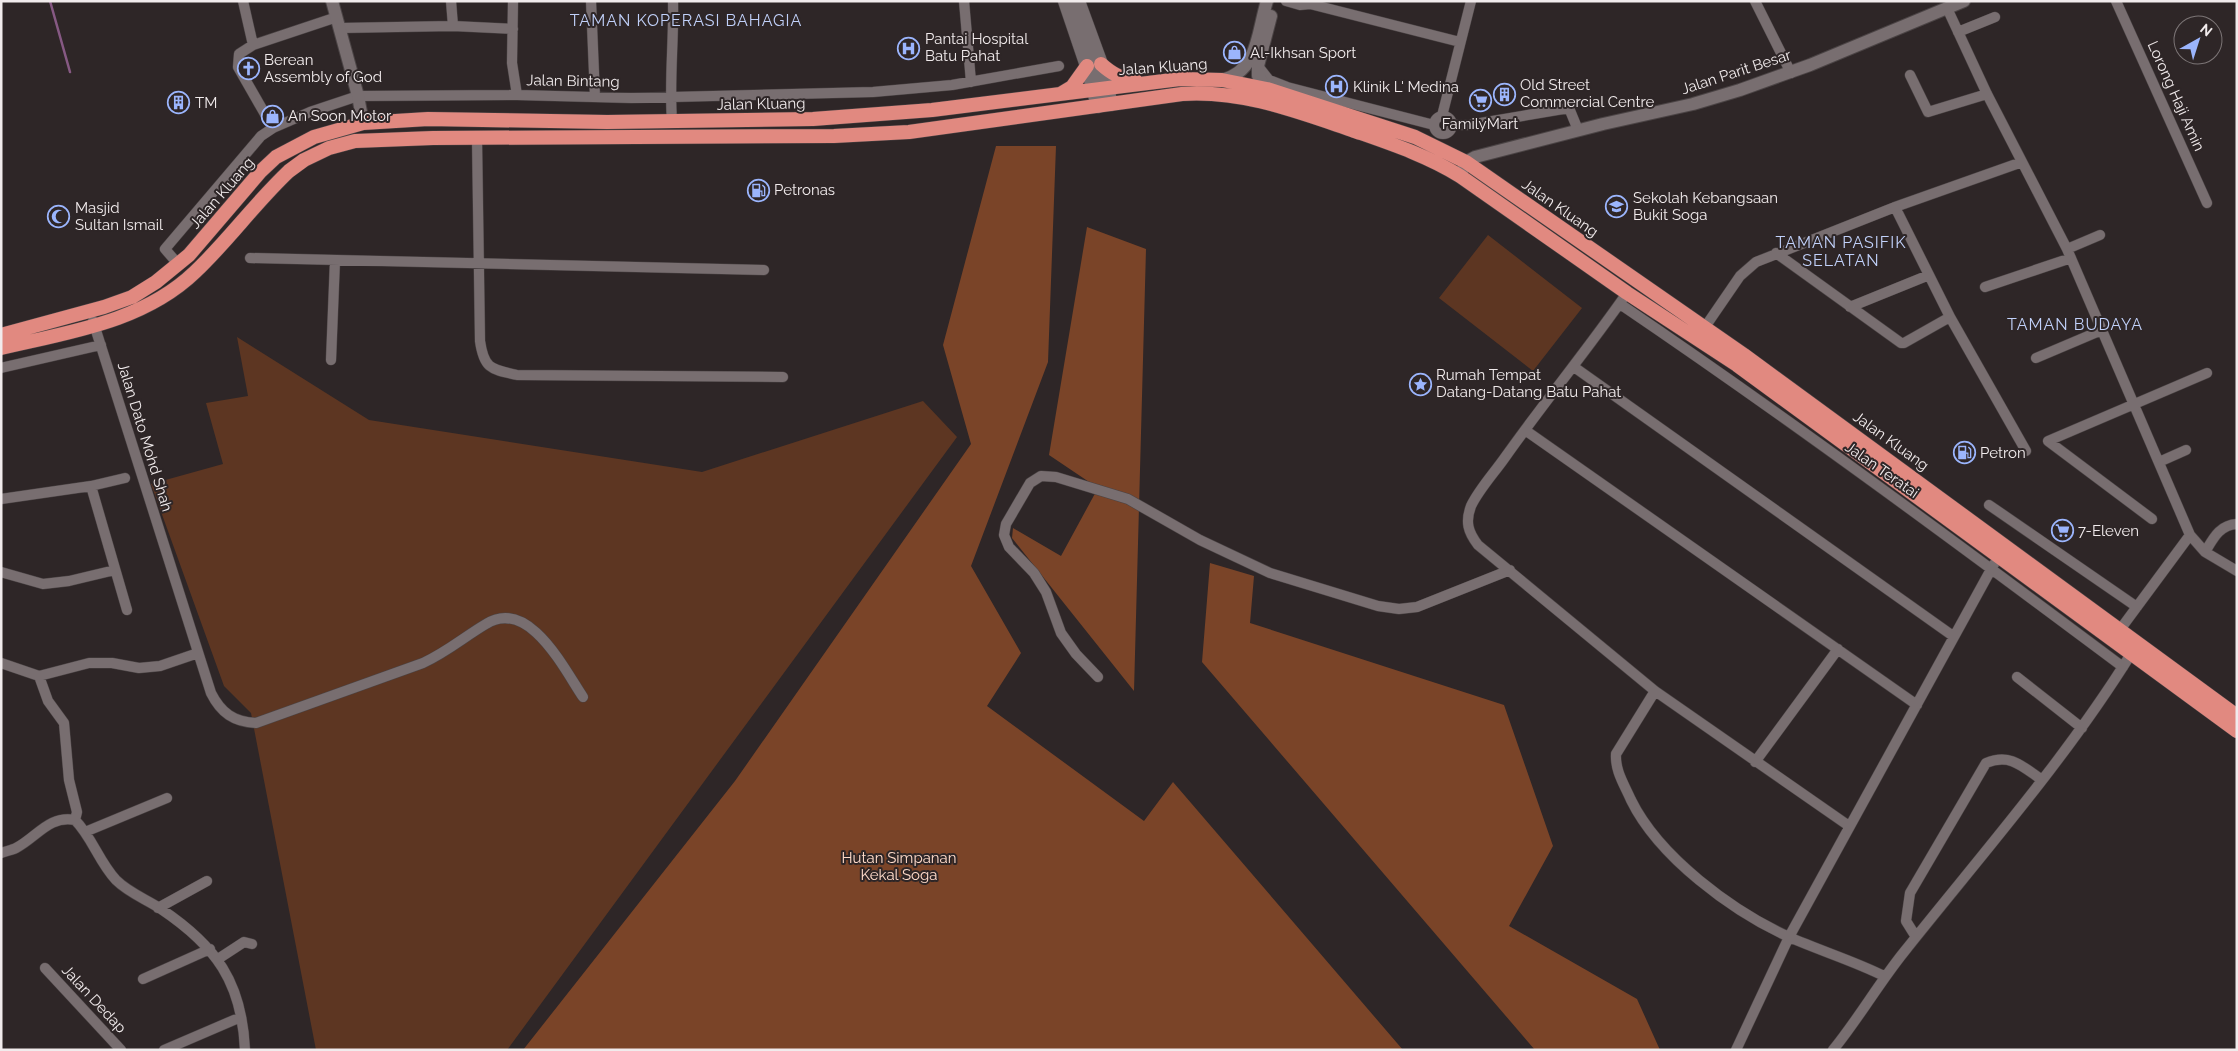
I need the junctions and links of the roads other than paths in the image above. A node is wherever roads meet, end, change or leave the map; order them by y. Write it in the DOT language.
graph roads {
  1 [pos="242,1"];
  2 [pos="332,1"];
  3 [pos="451,1"];
  4 [pos="513,1"];
  5 [pos="591,1"];
  6 [pos="673,1"];
  7 [pos="964,1"];
  8 [pos="1065,1"];
  9 [pos="1078,1"];
  10 [pos="1267,1"];
  11 [pos="1275,1"];
  12 [pos="1286,1"];
  13 [pos="1471,1"];
  14 [pos="1755,1"];
  15 [pos="1964,1"];
  16 [pos="2116,1"];
  17 [pos="1309,2"];
  18 [pos="1947,8"];
  19 [pos="1995,17"];
  20 [pos="338,23"];
  21 [pos="453,26"];
  22 [pos="513,29"];
  23 [pos="1958,32"];
  24 [pos="1460,42"];
  25 [pos="253,45"];
  26 [pos="1094,65"];
  27 [pos="1059,66"];
  28 [pos="1258,66"];
  29 [pos="1789,69"];
  30 [pos="1910,75"];
  31 [pos="1222,80"];
  32 [pos="971,82"];
  33 [pos="1148,82"];
  34 [pos="1101,88"];
  35 [pos="1267,89"];
  36 [pos="1987,94"];
  37 [pos="517,95"];
  38 [pos="1057,95"];
  39 [pos="358,96"];
  40 [pos="670,96"];
  41 [pos="594,98"];
  42 [pos="1104,105"];
  43 [pos="1442,116"];
  44 [pos="672,121"];
  45 [pos="363,123"];
  46 [pos="1434,125"];
  47 [pos="1452,125"];
  48 [pos="273,128"];
  49 [pos="1578,130"];
  50 [pos="477,138"];
  51 [pos="1466,162"];
  52 [pos="2022,162"];
  53 [pos="1460,176"];
  54 [pos="2207,203"];
  55 [pos="1895,207"];
  56 [pos="2100,235"];
  57 [pos="1776,252"];
  58 [pos="2069,254"];
  59 [pos="250,258"];
  60 [pos="335,260"];
  61 [pos="479,262"];
  62 [pos="178,264"];
  63 [pos="1614,265"];
  64 [pos="764,270"];
  65 [pos="1928,275"];
  66 [pos="1985,287"];
  67 [pos="1624,299"];
  68 [pos="1850,307"];
  69 [pos="90,311"];
  70 [pos="1950,317"];
  71 [pos="94,325"];
  72 [pos="1705,327"];
  73 [pos="2102,330"];
  74 [pos="1,335"];
  75 [pos="101,345"];
  76 [pos="1,348"];
  77 [pos="2036,358"];
  78 [pos="331,360"];
  79 [pos="1574,367"];
  80 [pos="1,368"];
  81 [pos="2207,373"];
  82 [pos="783,377"];
  83 [pos="2133,404"];
  84 [pos="1524,430"];
  85 [pos="2186,450"];
  86 [pos="2026,451"];
  87 [pos="2159,462"];
  88 [pos="125,478"];
  89 [pos="91,486"];
  90 [pos="1,499"];
  91 [pos="1989,505"];
  92 [pos="2152,519"];
  93 [pos="2237,524"];
  94 [pos="2190,535"];
  95 [pos="2205,552"];
  96 [pos="1995,563"];
  97 [pos="115,570"];
  98 [pos="1510,570"];
  99 [pos="2237,571"];
  100 [pos="1,572"];
  101 [pos="2137,607"];
  102 [pos="127,610"];
  103 [pos="2119,631"];
  104 [pos="1953,636"];
  105 [pos="1838,649"];
  106 [pos="198,653"];
  107 [pos="2131,654"];
  108 [pos="1,663"];
  109 [pos="2123,667"];
  110 [pos="39,676"];
  111 [pos="1098,677"];
  112 [pos="2017,677"];
  113 [pos="1655,691"];
  114 [pos="583,697"];
  115 [pos="1917,705"];
  116 [pos="2237,716"];
  117 [pos="2082,728"];
  118 [pos="2237,731"];
  119 [pos="1755,762"];
  120 [pos="2042,780"];
  121 [pos="166,798"];
  122 [pos="75,820"];
  123 [pos="1849,826"];
  124 [pos="85,832"];
  125 [pos="1,853"];
  126 [pos="207,881"];
  127 [pos="158,908"];
  128 [pos="1789,937"];
  129 [pos="1916,937"];
  130 [pos="252,944"];
  131 [pos="210,949"];
  132 [pos="218,958"];
  133 [pos="45,968"];
  134 [pos="1884,976"];
  135 [pos="143,979"];
  136 [pos="241,1017"];
  137 [pos="121,1050"];
  138 [pos="164,1050"];
  139 [pos="245,1050"];
  140 [pos="1736,1050"];
  141 [pos="1833,1050"];
  1 -- 25 [label="street"];
  2 -- 20 [label="street"];
  3 -- 21 [label="street"];
  4 -- 22 [label="street"];
  5 -- 41 [label="street"];
  6 -- 40 [label="street"];
  7 -- 32 [label="street"];
  8 -- 26 [label="main road"];
  9 -- 26 [label="main road"];
  10 -- 31 [label="street"];
  11 -- 28 [label="street"];
  12 -- 17 [label="street"];
  13 -- 24 [label="street"];
  14 -- 29 [label="street"];
  15 -- 18 [label="street, Jalan Parit Besar"];
  16 -- 54 [label="street, Lorong Haji Amin"];
  17 -- 24 [label="street"];
  18 -- 23 [label="street"];
  18 -- 29 [label="street, Jalan Parit Besar"];
  19 -- 23 [label="street"];
  20 -- 21 [label="street"];
  20 -- 25 [label="street"];
  20 -- 39 [label="street"];
  21 -- 22 [label="street"];
  22 -- 37 [label="street"];
  23 -- 36 [label="street"];
  24 -- 43 [label="street"];
  25 -- 48 [label="street"];
  26 -- 33 [label="highway"];
  26 -- 34 [label="main road"];
  26 -- 38 [label="highway"];
  27 -- 32 [label="street, Jalan Bintang"];
  28 -- 35 [label="street"];
  28 -- 46 [label="street"];
  29 -- 49 [label="street, Jalan Parit Besar"];
  30 -- 36 [label="street"];
  31 -- 33 [label="highway, Jalan Kluang"];
  31 -- 35 [label="highway, Jalan Kluang"];
  32 -- 40 [label="street, Jalan Bintang"];
  33 -- 34 [label="highway, Jalan Kluang"];
  34 -- 38 [label="highway, Jalan Kluang"];
  34 -- 42 [label="main road"];
  35 -- 51 [label="highway, Jalan Kluang"];
  36 -- 52 [label="street"];
  37 -- 39 [label="street, Jalan Bintang"];
  37 -- 41 [label="street, Jalan Bintang"];
  38 -- 44 [label="highway, Jalan Kluang"];
  39 -- 45 [label="street"];
  39 -- 48 [label="street, Jalan Bintang"];
  40 -- 41 [label="street, Jalan Bintang"];
  40 -- 44 [label="street"];
  42 -- 50 [label="highway, Jalan Kluang"];
  42 -- 53 [label="highway, Jalan Kluang"];
  43 -- 46 [label="street"];
  43 -- 47 [label="street"];
  44 -- 45 [label="highway, Jalan Kluang"];
  45 -- 62 [label="highway, Jalan Kluang"];
  46 -- 47 [label="street"];
  47 -- 49 [label="street"];
  48 -- 62 [label="street, Jalan Bintang"];
  49 -- 51 [label="street, Jalan Parit Besar"];
  50 -- 61 [label="street"];
  50 -- 71 [label="highway, Jalan Kluang"];
  51 -- 53 [label="street"];
  51 -- 63 [label="highway, Jalan Kluang"];
  52 -- 55 [label="street"];
  52 -- 58 [label="street"];
  53 -- 67 [label="highway, Jalan Kluang"];
  55 -- 57 [label="street"];
  55 -- 65 [label="street"];
  56 -- 58 [label="street"];
  57 -- 68 [label="street"];
  57 -- 72 [label="street"];
  58 -- 66 [label="street"];
  58 -- 73 [label="street"];
  59 -- 60 [label="street"];
  60 -- 61 [label="street"];
  60 -- 78 [label="street"];
  61 -- 64 [label="street"];
  61 -- 82 [label="street"];
  62 -- 69 [label="highway, Jalan Kluang"];
  63 -- 67 [label="highway"];
  63 -- 72 [label="highway, Jalan Kluang"];
  65 -- 68 [label="street"];
  65 -- 70 [label="street"];
  67 -- 79 [label="street"];
  67 -- 96 [label="highway, Jalan Kluang"];
  68 -- 70 [label="street"];
  69 -- 71 [label="street, Jalan Dato Mohd Shah"];
  69 -- 74 [label="highway, Jalan Kluang"];
  70 -- 86 [label="street"];
  71 -- 75 [label="street, Jalan Dato Mohd Shah"];
  71 -- 76 [label="highway, Jalan Kluang"];
  72 -- 103 [label="highway, Jalan Kluang"];
  73 -- 77 [label="street"];
  73 -- 83 [label="street"];
  75 -- 80 [label="street"];
  75 -- 106 [label="street, Jalan Dato Mohd Shah"];
  79 -- 84 [label="street"];
  79 -- 104 [label="street"];
  81 -- 83 [label="street"];
  83 -- 87 [label="street"];
  83 -- 92 [label="street"];
  84 -- 98 [label="street"];
  84 -- 105 [label="street"];
  85 -- 87 [label="street"];
  87 -- 94 [label="street"];
  88 -- 89 [label="street"];
  89 -- 90 [label="street"];
  89 -- 97 [label="street"];
  91 -- 101 [label="street"];
  93 -- 95 [label="street"];
  94 -- 95 [label="street"];
  94 -- 101 [label="street"];
  95 -- 99 [label="street"];
  96 -- 104 [label="street"];
  96 -- 107 [label="highway, Jalan Kluang"];
  96 -- 109 [label="street"];
  97 -- 100 [label="street"];
  97 -- 102 [label="street"];
  98 -- 111 [label="street"];
  98 -- 113 [label="street"];
  101 -- 103 [label="street"];
  103 -- 116 [label="highway, Jalan Kluang"];
  104 -- 115 [label="street"];
  105 -- 115 [label="street"];
  105 -- 119 [label="street"];
  106 -- 110 [label="street"];
  106 -- 114 [label="street, Jalan Dato Mohd Shah"];
  107 -- 109 [label="street"];
  107 -- 118 [label="highway, Jalan Kluang"];
  108 -- 110 [label="street"];
  109 -- 117 [label="street"];
  110 -- 122 [label="street"];
  112 -- 117 [label="street"];
  113 -- 119 [label="street"];
  113 -- 128 [label="street"];
  115 -- 123 [label="street"];
  117 -- 120 [label="street"];
  119 -- 123 [label="street"];
  120 -- 129 [label="street"];
  120 -- 129 [label="street"];
  121 -- 124 [label="street"];
  122 -- 124 [label="street"];
  122 -- 125 [label="street"];
  123 -- 128 [label="street"];
  124 -- 127 [label="street"];
  126 -- 127 [label="street"];
  127 -- 131 [label="street"];
  128 -- 134 [label="street"];
  128 -- 140 [label="street"];
  129 -- 134 [label="street"];
  130 -- 132 [label="street"];
  131 -- 132 [label="street"];
  131 -- 135 [label="street"];
  132 -- 136 [label="street"];
  133 -- 137 [label="street, Jalan Dedap"];
  134 -- 141 [label="street"];
  136 -- 138 [label="street"];
  136 -- 139 [label="street"];
}
